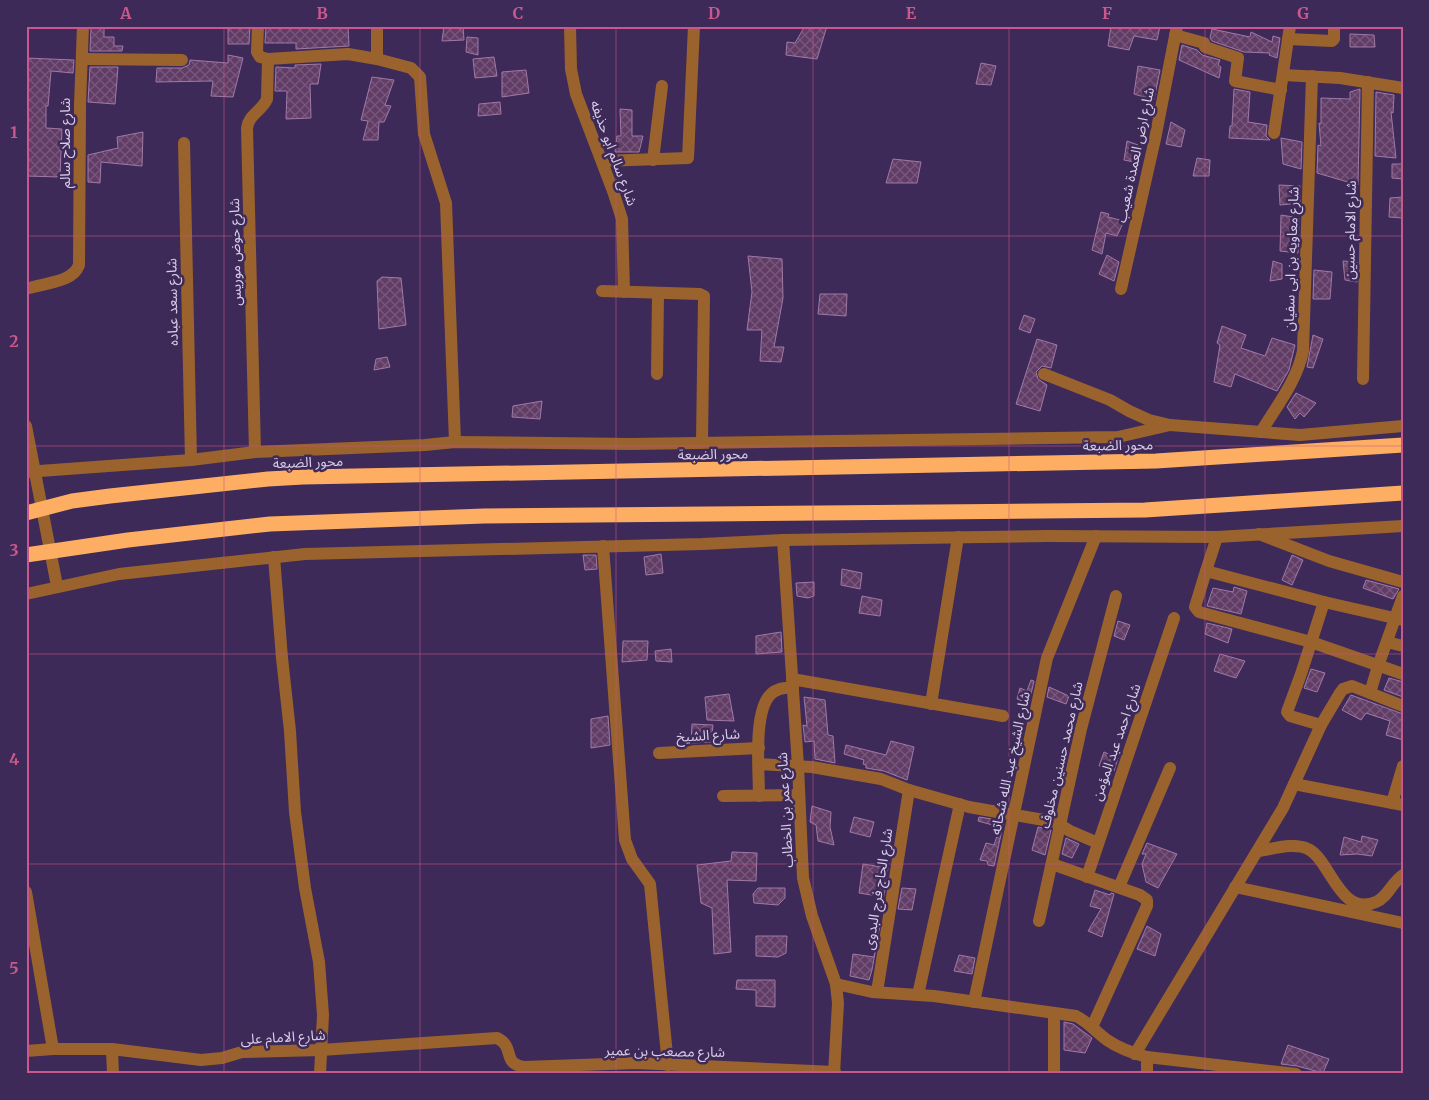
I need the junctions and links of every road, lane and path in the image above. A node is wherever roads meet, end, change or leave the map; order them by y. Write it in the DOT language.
graph roads {
  1 [pos="83,26"];
  2 [pos="258,26"];
  3 [pos="377,26"];
  4 [pos="570,26"];
  5 [pos="694,26"];
  6 [pos="1176,30"];
  7 [pos="1289,33"];
  8 [pos="1334,33"];
  9 [pos="268,58"];
  10 [pos="82,59"];
  11 [pos="377,59"];
  12 [pos="182,60"];
  13 [pos="1283,75"];
  14 [pos="1312,76"];
  15 [pos="1368,82"];
  16 [pos="662,86"];
  17 [pos="1403,88"];
  18 [pos="1281,90"];
  19 [pos="1274,133"];
  20 [pos="184,143"];
  21 [pos="653,160"];
  22 [pos="602,161"];
  23 [pos="1121,289"];
  24 [pos="26,290"];
  25 [pos="602,291"];
  26 [pos="624,292"];
  27 [pos="658,293"];
  28 [pos="657,374"];
  29 [pos="1044,374"];
  30 [pos="1363,379"];
  31 [pos="1170,425"];
  32 [pos="26,426"];
  33 [pos="1403,426"];
  34 [pos="1261,432"];
  35 [pos="455,442"];
  36 [pos="702,442"];
  37 [pos="1403,445"];
  38 [pos="255,452"];
  39 [pos="191,460"];
  40 [pos="30,471"];
  41 [pos="1403,493"];
  42 [pos="26,513"];
  43 [pos="1403,526"];
  44 [pos="1256,533"];
  45 [pos="1096,536"];
  46 [pos="1216,536"];
  47 [pos="958,537"];
  48 [pos="783,540"];
  49 [pos="603,546"];
  50 [pos="26,555"];
  51 [pos="274,557"];
  52 [pos="1206,571"];
  53 [pos="1403,582"];
  54 [pos="57,586"];
  55 [pos="26,594"];
  56 [pos="1116,596"];
  57 [pos="1403,596"];
  58 [pos="1324,602"];
  59 [pos="1174,618"];
  60 [pos="1399,619"];
  61 [pos="1311,642"];
  62 [pos="1387,642"];
  63 [pos="1403,646"];
  64 [pos="1378,666"];
  65 [pos="1403,674"];
  66 [pos="792,683"];
  67 [pos="1370,693"];
  68 [pos="931,704"];
  69 [pos="1403,706"];
  70 [pos="1003,716"];
  71 [pos="1321,725"];
  72 [pos="759,748"];
  73 [pos="659,752"];
  74 [pos="759,764"];
  75 [pos="798,766"];
  76 [pos="1403,766"];
  77 [pos="1170,768"];
  78 [pos="1294,784"];
  79 [pos="909,790"];
  80 [pos="799,795"];
  81 [pos="724,796"];
  82 [pos="759,796"];
  83 [pos="960,804"];
  84 [pos="1397,804"];
  85 [pos="1014,815"];
  86 [pos="1060,826"];
  87 [pos="1098,843"];
  88 [pos="1258,851"];
  89 [pos="1052,864"];
  90 [pos="1403,875"];
  91 [pos="1087,877"];
  92 [pos="1235,887"];
  93 [pos="1119,888"];
  94 [pos="26,892"];
  95 [pos="1040,922"];
  96 [pos="1403,923"];
  97 [pos="836,984"];
  98 [pos="877,992"];
  99 [pos="918,995"];
  100 [pos="974,1002"];
  101 [pos="1054,1013"];
  102 [pos="1092,1027"];
  103 [pos="508,1046"];
  104 [pos="53,1049"];
  105 [pos="112,1049"];
  106 [pos="321,1050"];
  107 [pos="26,1051"];
  108 [pos="1141,1056"];
  109 [pos="668,1065"];
  110 [pos="835,1073"];
  111 [pos="114,1074"];
  112 [pos="320,1074"];
  113 [pos="1054,1074"];
  114 [pos="1147,1074"];
  115 [pos="1296,1074"];
  1 -- 10 [label="street, شارع صلاح سالم"];
  2 -- 9 [label="street"];
  3 -- 11 [label="street"];
  4 -- 22 [label="street, شارع سالم ابو حذيفه"];
  5 -- 21 [label="street"];
  6 -- 18 [label="street"];
  6 -- 23 [label="street, شارع ارض العمدة شعيب"];
  7 -- 8 [label="street"];
  7 -- 13 [label="street"];
  9 -- 11 [label="street"];
  9 -- 38 [label="street, شارع حوض موريس"];
  10 -- 12 [label="street"];
  10 -- 24 [label="street, شارع صلاح سالم"];
  11 -- 35 [label="street"];
  13 -- 14 [label="street"];
  13 -- 18 [label="street"];
  14 -- 15 [label="street"];
  14 -- 34 [label="street, شارع معاويه بن ابى سفيان"];
  15 -- 17 [label="street"];
  15 -- 30 [label="street, شارع الامام حسين"];
  16 -- 21 [label="street"];
  18 -- 19 [label="street"];
  20 -- 39 [label="street, شارع سعد عباده"];
  21 -- 22 [label="street"];
  22 -- 26 [label="street, شارع سالم ابو حذيفه"];
  25 -- 26 [label="street"];
  26 -- 27 [label="street"];
  27 -- 28 [label="street"];
  27 -- 36 [label="street"];
  29 -- 31 [label="street"];
  31 -- 34 [label="street"];
  31 -- 36 [label="street"];
  32 -- 40 [label="street"];
  33 -- 34 [label="street"];
  35 -- 36 [label="street"];
  35 -- 38 [label="street"];
  37 -- 42 [label="highway, محور الضبعة, bridge"];
  38 -- 39 [label="street"];
  39 -- 40 [label="street"];
  40 -- 54 [label="street"];
  41 -- 50 [label="highway, bridge"];
  43 -- 44 [label="street"];
  44 -- 46 [label="street"];
  44 -- 53 [label="street"];
  45 -- 46 [label="street"];
  45 -- 47 [label="street"];
  45 -- 85 [label="street, شارع الشيخ عبد الله شحاته"];
  46 -- 52 [label="street"];
  47 -- 48 [label="street"];
  47 -- 68 [label="street"];
  48 -- 49 [label="street"];
  48 -- 66 [label="street, شارع عمر بن الخطاب"];
  49 -- 51 [label="street"];
  49 -- 109 [label="street"];
  51 -- 54 [label="street"];
  51 -- 106 [label="street"];
  52 -- 58 [label="street"];
  52 -- 61 [label="street"];
  54 -- 55 [label="street"];
  56 -- 86 [label="street, شارع محمد حسنين مخلوف"];
  57 -- 60 [label="street"];
  58 -- 60 [label="street"];
  58 -- 61 [label="street"];
  59 -- 87 [label="street, شارع احمد عبد المؤمن"];
  60 -- 62 [label="street"];
  61 -- 64 [label="street"];
  61 -- 71 [label="street"];
  62 -- 63 [label="street"];
  62 -- 64 [label="street"];
  64 -- 65 [label="street"];
  64 -- 67 [label="street"];
  66 -- 68 [label="street"];
  66 -- 72 [label="street"];
  66 -- 75 [label="street, شارع عمر بن الخطاب"];
  67 -- 69 [label="street"];
  67 -- 71 [label="street"];
  68 -- 70 [label="street"];
  71 -- 78 [label="street"];
  72 -- 73 [label="street, شارع الشيخ"];
  72 -- 74 [label="street"];
  74 -- 75 [label="street"];
  74 -- 82 [label="street"];
  75 -- 79 [label="street"];
  75 -- 80 [label="street, شارع عمر بن الخطاب"];
  76 -- 84 [label="street"];
  77 -- 93 [label="street"];
  78 -- 84 [label="street"];
  78 -- 88 [label="street"];
  79 -- 83 [label="street"];
  79 -- 98 [label="street, شارع الحاج فرج البدوى"];
  80 -- 82 [label="street"];
  80 -- 97 [label="street, شارع عمر بن الخطاب"];
  81 -- 82 [label="street"];
  83 -- 85 [label="street"];
  83 -- 99 [label="street"];
  85 -- 86 [label="street"];
  85 -- 100 [label="street, شارع الشيخ عبد الله شحاته"];
  86 -- 87 [label="street"];
  86 -- 89 [label="street, شارع محمد حسنين مخلوف"];
  87 -- 91 [label="street, شارع احمد عبد المؤمن"];
  88 -- 90 [label="street"];
  88 -- 92 [label="street"];
  89 -- 91 [label="street"];
  89 -- 95 [label="street, شارع محمد حسنين مخلوف"];
  91 -- 93 [label="street"];
  92 -- 96 [label="street"];
  92 -- 108 [label="street"];
  93 -- 102 [label="street"];
  94 -- 104 [label="street"];
  97 -- 98 [label="street"];
  97 -- 110 [label="street, شارع عمر بن الخطاب"];
  98 -- 99 [label="street"];
  99 -- 100 [label="street"];
  100 -- 101 [label="street"];
  101 -- 102 [label="street"];
  101 -- 113 [label="street"];
  102 -- 108 [label="street"];
  103 -- 106 [label="street, شارع الامام على"];
  103 -- 109 [label="street, شارع مصعب بن عمير"];
  104 -- 105 [label="street, شارع الامام على"];
  104 -- 107 [label="street, شارع الامام على"];
  105 -- 106 [label="street, شارع الامام على"];
  105 -- 111 [label="street"];
  106 -- 112 [label="street"];
  108 -- 114 [label="street"];
  108 -- 115 [label="street"];
  109 -- 110 [label="street, شارع مصعب بن عمير"];
}
